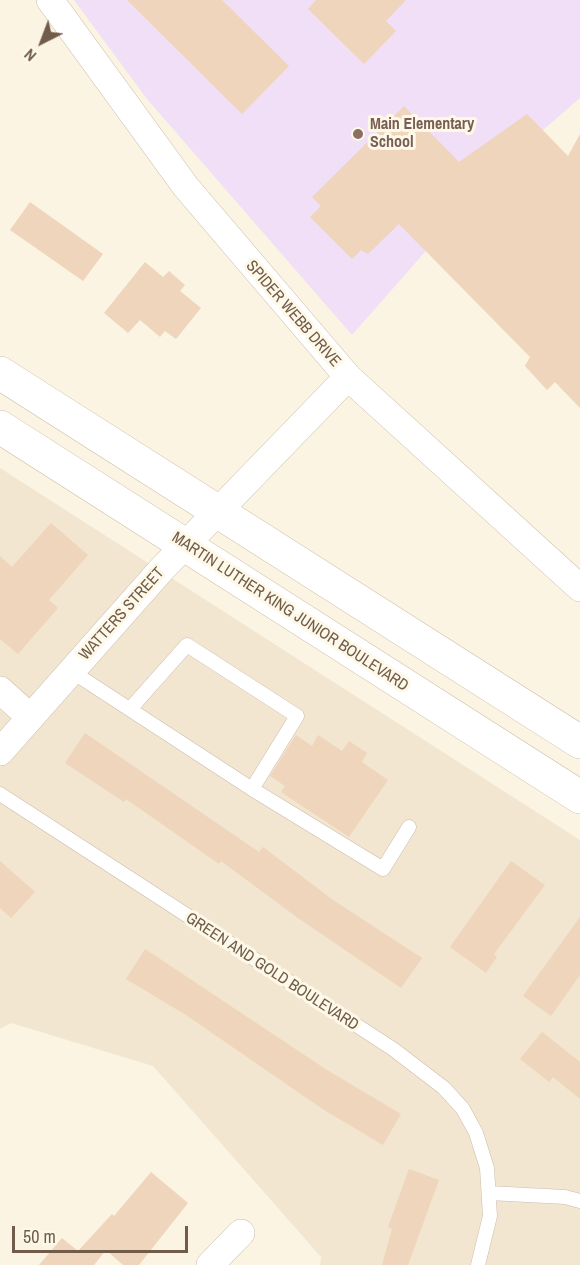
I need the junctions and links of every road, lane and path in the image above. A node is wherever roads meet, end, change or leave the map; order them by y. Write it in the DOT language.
graph roads {
  1 [pos="50,0"];
  2 [pos="0,373"];
  3 [pos="348,377"];
  4 [pos="0,427"];
  5 [pos="219,512"];
  6 [pos="185,545"];
  7 [pos="580,588"];
  8 [pos="71,671"];
  9 [pos="0,690"];
  10 [pos="130,709"];
  11 [pos="30,717"];
  12 [pos="580,742"];
  13 [pos="0,752"];
  14 [pos="252,789"];
  15 [pos="0,794"];
  16 [pos="580,797"];
  17 [pos="409,827"];
  18 [pos="489,1193"];
  19 [pos="580,1201"];
  20 [pos="241,1233"];
  21 [pos="210,1265"];
  22 [pos="478,1265"];
  1 -- 3 [label="street, SPIDER WEBB DRIVE"];
  2 -- 5 [label="main road"];
  3 -- 5 [label="street, WATTERS STREET"];
  3 -- 7 [label="street, SPIDER WEBB DRIVE"];
  4 -- 6 [label="main road, MARTIN LUTHER KING JUNIOR BOULEVARD"];
  5 -- 6 [label="street, WATTERS STREET"];
  5 -- 12 [label="main road"];
  6 -- 8 [label="street, WATTERS STREET"];
  6 -- 16 [label="main road, MARTIN LUTHER KING JUNIOR BOULEVARD"];
  8 -- 10 [label="lane"];
  8 -- 11 [label="street, WATTERS STREET"];
  9 -- 11 [label="street"];
  10 -- 14 [label="lane"];
  10 -- 14 [label="lane"];
  11 -- 13 [label="street, WATTERS STREET"];
  14 -- 17 [label="lane"];
  15 -- 18 [label="lane, GREEN AND GOLD BOULEVARD"];
  18 -- 19 [label="lane"];
  18 -- 22 [label="lane, GREEN AND GOLD BOULEVARD"];
  20 -- 21 [label="street"];
}
